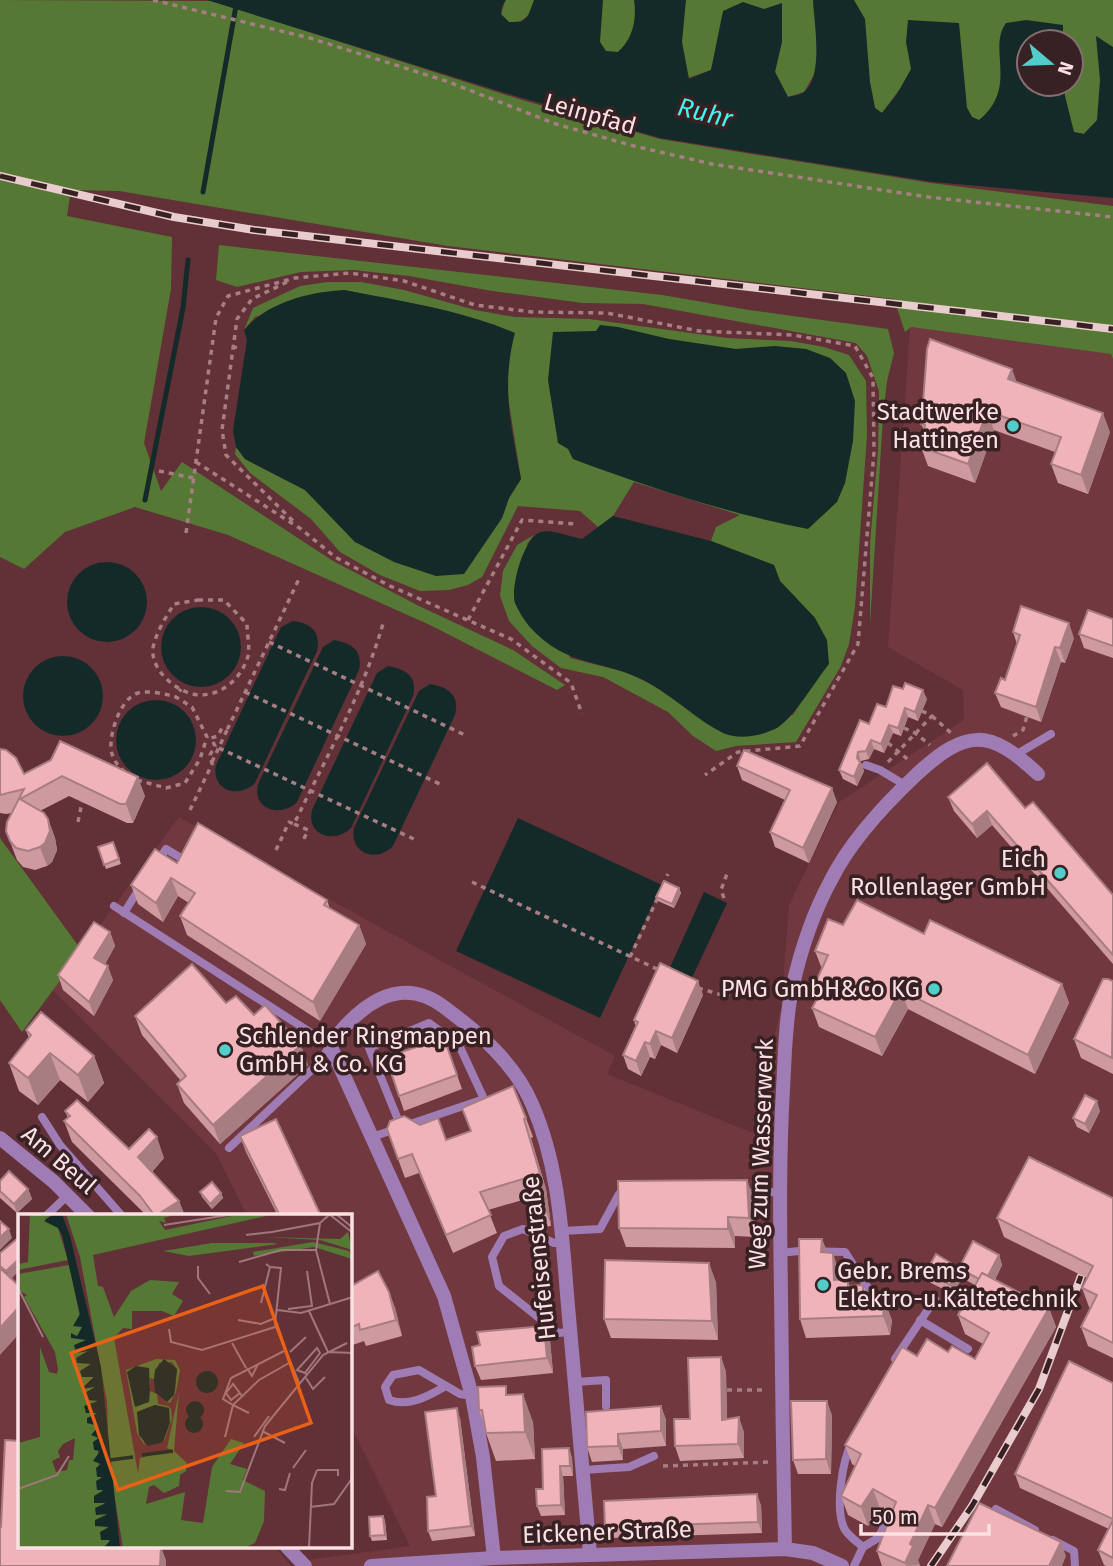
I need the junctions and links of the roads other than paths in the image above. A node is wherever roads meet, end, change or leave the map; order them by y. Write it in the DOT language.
graph roads {
  1 [pos="1051,734"];
  2 [pos="1017,754"];
  3 [pos="866,765"];
  4 [pos="1038,774"];
  5 [pos="905,785"];
  6 [pos="186,861"];
  7 [pos="152,870"];
  8 [pos="145,881"];
  9 [pos="114,906"];
  10 [pos="124,913"];
  11 [pos="330,1045"];
  12 [pos="42,1117"];
  13 [pos="401,1127"];
  14 [pos="372,1137"];
  15 [pos="0,1138"];
  16 [pos="229,1148"];
  17 [pos="779,1192"];
  18 [pos="739,1193"];
  19 [pos="632,1194"];
  20 [pos="68,1195"];
  21 [pos="48,1214"];
  22 [pos="86,1214"];
  23 [pos="120,1214"];
  24 [pos="562,1237"];
  25 [pos="780,1253"];
  26 [pos="870,1291"];
  27 [pos="935,1299"];
  28 [pos="920,1320"];
  29 [pos="571,1332"];
  30 [pos="968,1349"];
  31 [pos="890,1369"];
  32 [pos="575,1382"];
  33 [pos="444,1387"];
  34 [pos="472,1396"];
  35 [pos="606,1406"];
  36 [pos="859,1428"];
  37 [pos="654,1456"];
  38 [pos="583,1470"];
  39 [pos="996,1509"];
  40 [pos="888,1519"];
  41 [pos="863,1547"];
  42 [pos="288,1548"];
  43 [pos="785,1549"];
  44 [pos="590,1554"];
  45 [pos="494,1558"];
  46 [pos="305,1566"];
  47 [pos="370,1566"];
  48 [pos="842,1566"];
  49 [pos="854,1566"];
  50 [pos="1075,1566"];
  1 -- 2 [label="lane"];
  2 -- 4 [label="street, Weg zum Wasserwerk"];
  2 -- 5 [label="street, Weg zum Wasserwerk"];
  3 -- 5 [label="lane"];
  5 -- 17 [label="street, Weg zum Wasserwerk"];
  6 -- 7 [label="lane"];
  8 -- 10 [label="lane"];
  9 -- 10 [label="lane"];
  10 -- 11 [label="lane"];
  11 -- 14 [label="street"];
  11 -- 16 [label="lane"];
  11 -- 24 [label="street, Hufeisenstraße"];
  12 -- 23 [label="lane"];
  13 -- 13 [label="lane"];
  13 -- 14 [label="lane"];
  14 -- 34 [label="street"];
  15 -- 20 [label="street, Am Beul"];
  17 -- 18 [label="lane"];
  17 -- 25 [label="street, Weg zum Wasserwerk"];
  19 -- 24 [label="lane"];
  20 -- 21 [label="lane"];
  20 -- 22 [label="street, Am Beul"];
  24 -- 29 [label="street, Hufeisenstraße"];
  24 -- 29 [label="lane"];
  25 -- 26 [label="lane"];
  25 -- 43 [label="street, Weg zum Wasserwerk"];
  27 -- 28 [label="lane"];
  28 -- 30 [label="lane"];
  28 -- 31 [label="lane"];
  29 -- 32 [label="street, Hufeisenstraße"];
  32 -- 35 [label="lane"];
  32 -- 38 [label="street, Hufeisenstraße"];
  33 -- 33 [label="lane"];
  33 -- 34 [label="lane"];
  34 -- 45 [label="street"];
  36 -- 41 [label="lane"];
  37 -- 38 [label="lane"];
  38 -- 44 [label="street, Hufeisenstraße"];
  39 -- 50 [label="lane"];
  40 -- 41 [label="lane"];
  41 -- 49 [label="lane"];
  42 -- 46 [label="street"];
  43 -- 44 [label="street, Eickener Straße"];
  43 -- 48 [label="street, Eickener Straße"];
  44 -- 45 [label="street, Eickener Straße"];
  45 -- 47 [label="street, Eickener Straße"];
}
